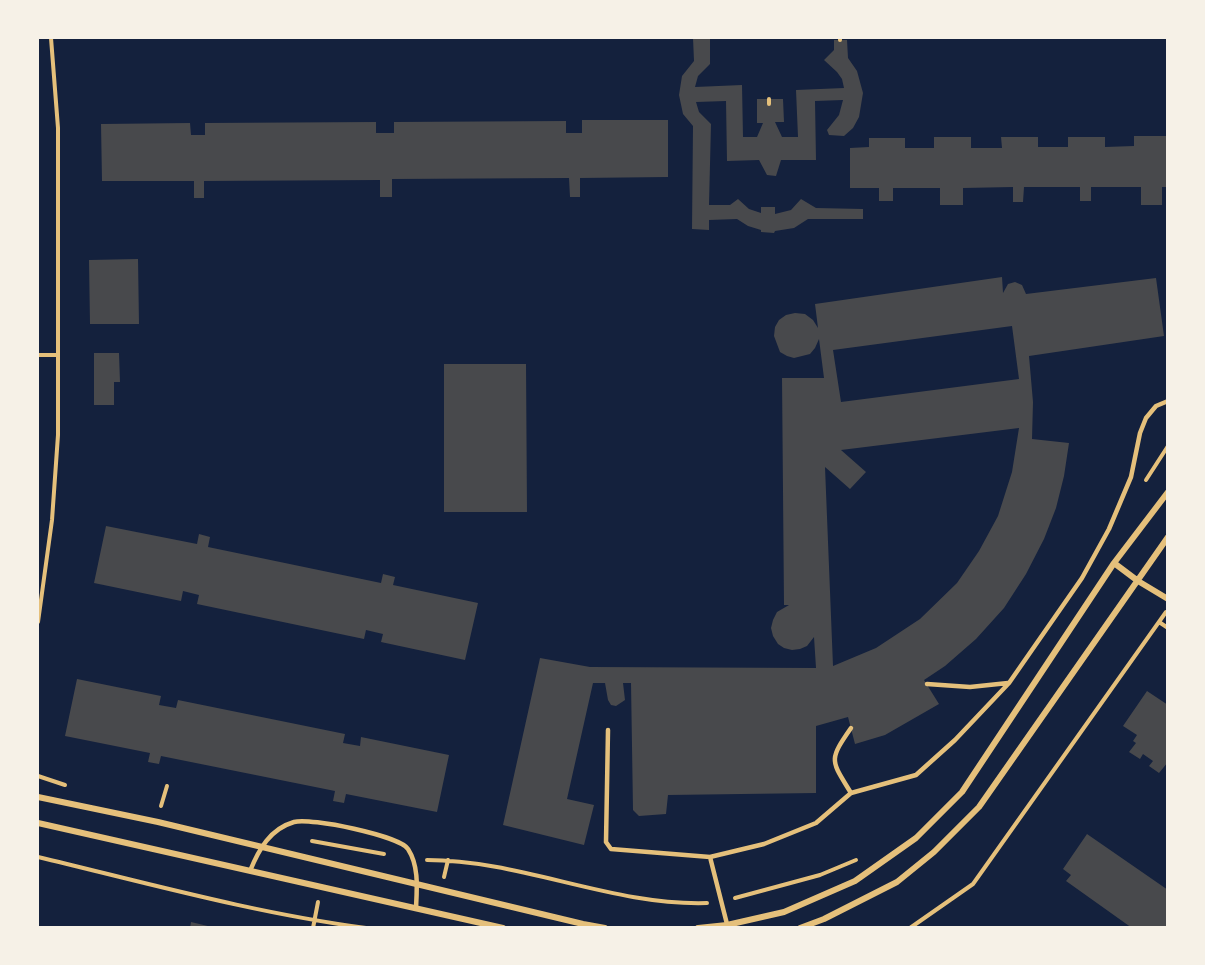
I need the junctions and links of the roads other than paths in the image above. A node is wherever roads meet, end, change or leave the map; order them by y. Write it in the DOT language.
graph roads {
  1 [pos="1167,401"];
  2 [pos="1167,492"];
  3 [pos="1167,537"];
  4 [pos="1114,563"];
  5 [pos="1138,581"];
  6 [pos="1167,599"];
  7 [pos="1009,683"];
  8 [pos="927,684"];
  9 [pos="851,728"];
  10 [pos="608,729"];
  11 [pos="851,793"];
  12 [pos="38,797"];
  13 [pos="38,823"];
  14 [pos="259,848"];
  15 [pos="710,857"];
  16 [pos="250,871"];
  17 [pos="417,885"];
  18 [pos="416,908"];
  19 [pos="727,926"];
  20 [pos="503,927"];
  21 [pos="605,927"];
  22 [pos="698,927"];
  23 [pos="800,927"];
  1 -- 7 [label="lane"];
  2 -- 4 [label="street"];
  3 -- 5 [label="street"];
  4 -- 5 [label="street"];
  4 -- 19 [label="street"];
  5 -- 6 [label="street"];
  5 -- 23 [label="street"];
  7 -- 8 [label="lane"];
  7 -- 11 [label="lane"];
  9 -- 11 [label="lane"];
  10 -- 15 [label="lane"];
  11 -- 15 [label="lane"];
  12 -- 14 [label="street"];
  13 -- 16 [label="street"];
  14 -- 16 [label="lane"];
  14 -- 17 [label="street"];
  14 -- 17 [label="lane"];
  15 -- 19 [label="lane"];
  16 -- 18 [label="street"];
  17 -- 18 [label="lane"];
  17 -- 21 [label="street"];
  18 -- 20 [label="street"];
  19 -- 22 [label="street"];
}
